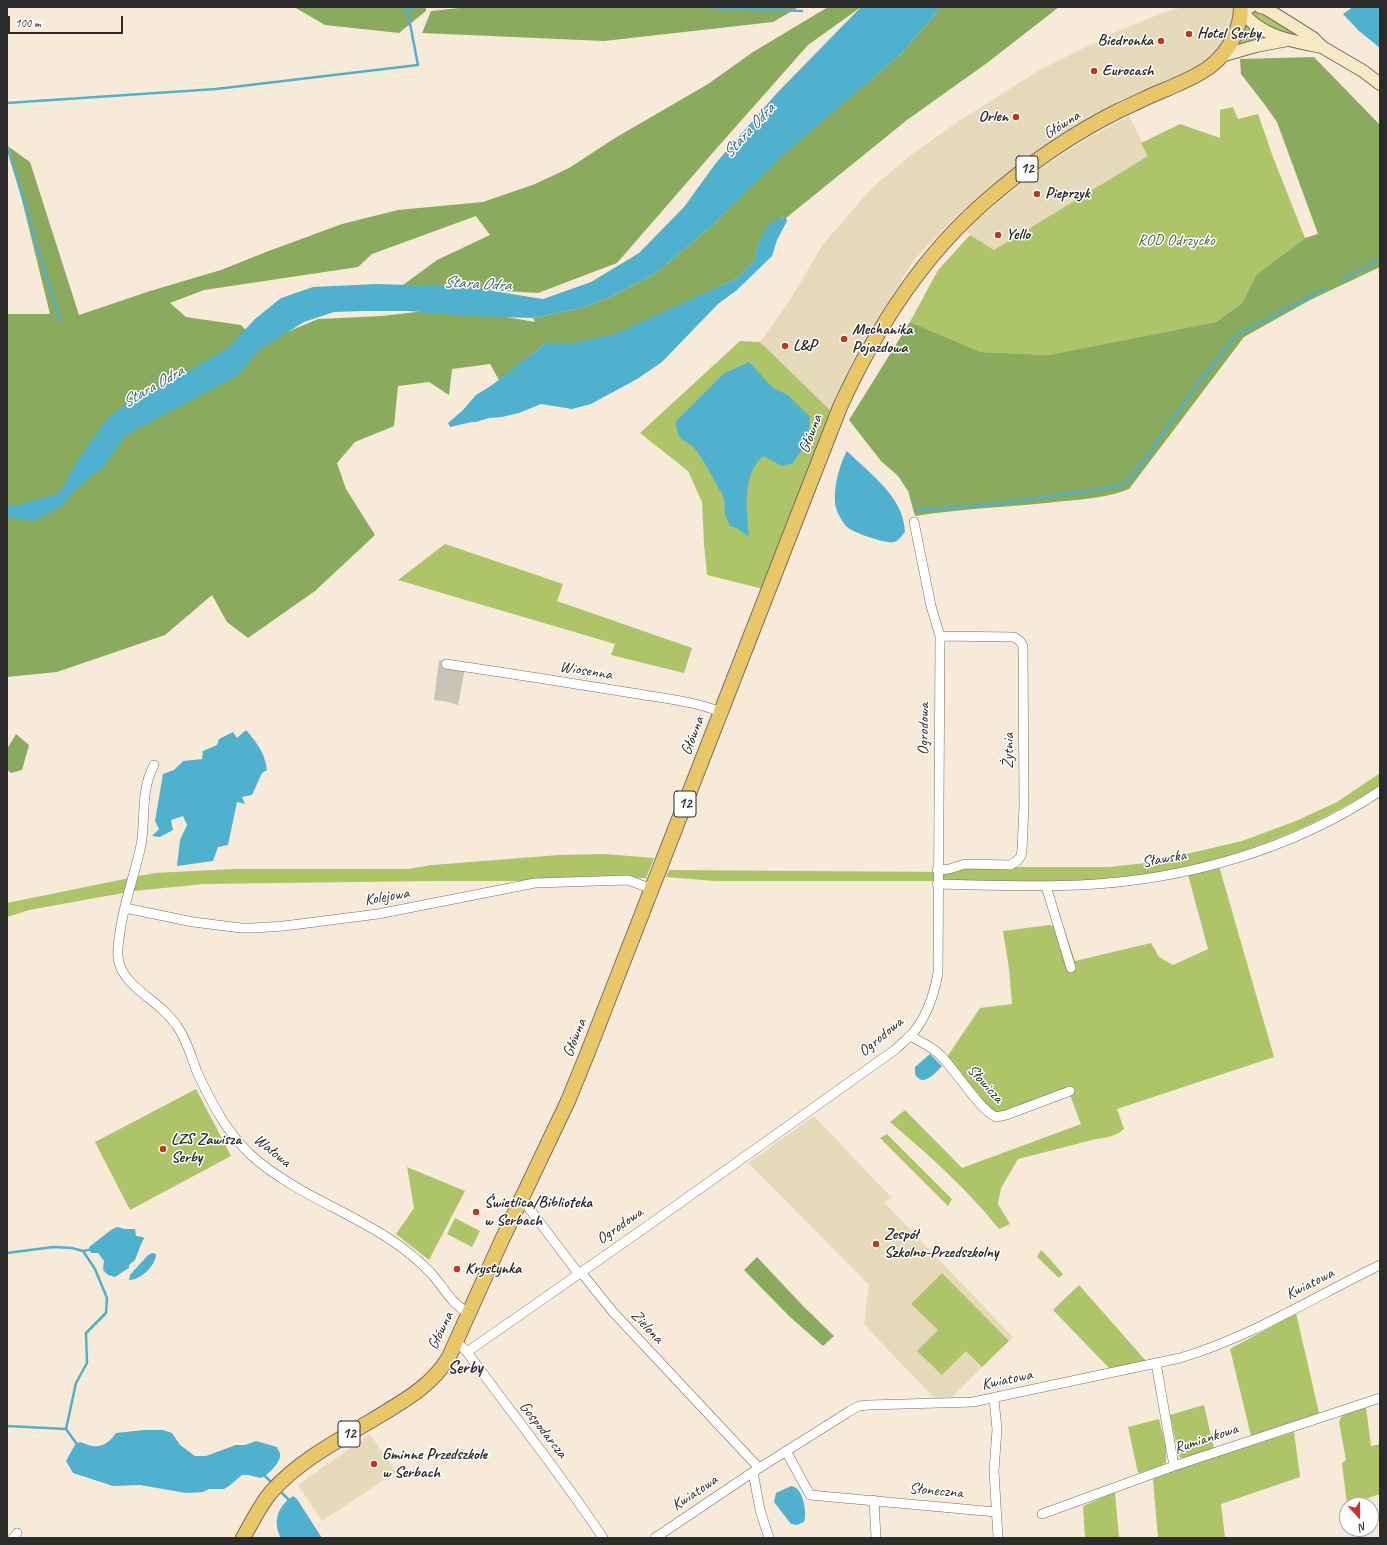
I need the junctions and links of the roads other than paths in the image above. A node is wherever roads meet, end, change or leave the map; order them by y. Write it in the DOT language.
graph roads {
  1 [pos="1263,7"];
  2 [pos="1244,8"];
  3 [pos="1288,40"];
  4 [pos="1322,47"];
  5 [pos="1221,56"];
  6 [pos="1380,84"];
  7 [pos="914,522"];
  8 [pos="940,636"];
  9 [pos="446,664"];
  10 [pos="721,712"];
  11 [pos="154,765"];
  12 [pos="1380,791"];
  13 [pos="937,870"];
  14 [pos="937,884"];
  15 [pos="1046,886"];
  16 [pos="652,889"];
  17 [pos="125,908"];
  18 [pos="1072,968"];
  19 [pos="910,1036"];
  20 [pos="1070,1091"];
  21 [pos="522,1199"];
  22 [pos="1380,1265"];
  23 [pos="580,1273"];
  24 [pos="469,1313"];
  25 [pos="455,1343"];
  26 [pos="467,1352"];
  27 [pos="1156,1363"];
  28 [pos="1380,1398"];
  29 [pos="994,1399"];
  30 [pos="786,1451"];
  31 [pos="1174,1466"];
  32 [pos="756,1470"];
  33 [pos="874,1500"];
  34 [pos="996,1512"];
  35 [pos="1042,1514"];
  36 [pos="243,1538"];
  37 [pos="603,1538"];
  38 [pos="655,1538"];
  39 [pos="769,1538"];
  40 [pos="876,1538"];
  41 [pos="998,1538"];
  1 -- 4 [label="main road"];
  2 -- 3 [label="main road"];
  2 -- 5 [label="main road, Główna / 12"];
  3 -- 4 [label="main road"];
  3 -- 5 [label="main road"];
  4 -- 6 [label="main road"];
  5 -- 10 [label="main road, Główna / 12"];
  7 -- 8 [label="street, Ogrodowa"];
  8 -- 13 [label="street, Ogrodowa"];
  8 -- 13 [label="street, Żytnia"];
  9 -- 10 [label="street, Wiosenna"];
  10 -- 16 [label="main road, Główna / 12"];
  11 -- 17 [label="street, Wałowa"];
  12 -- 15 [label="street, Sławska"];
  13 -- 14 [label="street, Ogrodowa"];
  14 -- 15 [label="street, Sławska"];
  14 -- 19 [label="street, Ogrodowa"];
  15 -- 18 [label="street"];
  16 -- 17 [label="street, Kolejowa"];
  16 -- 21 [label="main road, Główna / 12"];
  17 -- 24 [label="street, Wałowa"];
  19 -- 20 [label="street, Słowicza"];
  19 -- 23 [label="street, Ogrodowa"];
  21 -- 23 [label="street, Zielona"];
  21 -- 24 [label="main road, Główna / 12"];
  22 -- 27 [label="street, Kwiatowa"];
  23 -- 26 [label="street, Ogrodowa"];
  23 -- 32 [label="street, Zielona"];
  24 -- 25 [label="main road, Główna / 12"];
  25 -- 26 [label="street, Gospodarcza"];
  25 -- 36 [label="main road, Główna / 12"];
  26 -- 37 [label="street, Gospodarcza"];
  27 -- 29 [label="street, Kwiatowa"];
  27 -- 31 [label="street"];
  28 -- 31 [label="street, Rumiankowa"];
  29 -- 30 [label="street, Kwiatowa"];
  29 -- 34 [label="street"];
  30 -- 32 [label="street, Kwiatowa"];
  30 -- 33 [label="street, Słoneczna"];
  31 -- 35 [label="street, Rumiankowa"];
  32 -- 38 [label="street, Kwiatowa"];
  32 -- 39 [label="street"];
  33 -- 34 [label="street, Słoneczna"];
  33 -- 40 [label="street"];
  34 -- 41 [label="street"];
}
